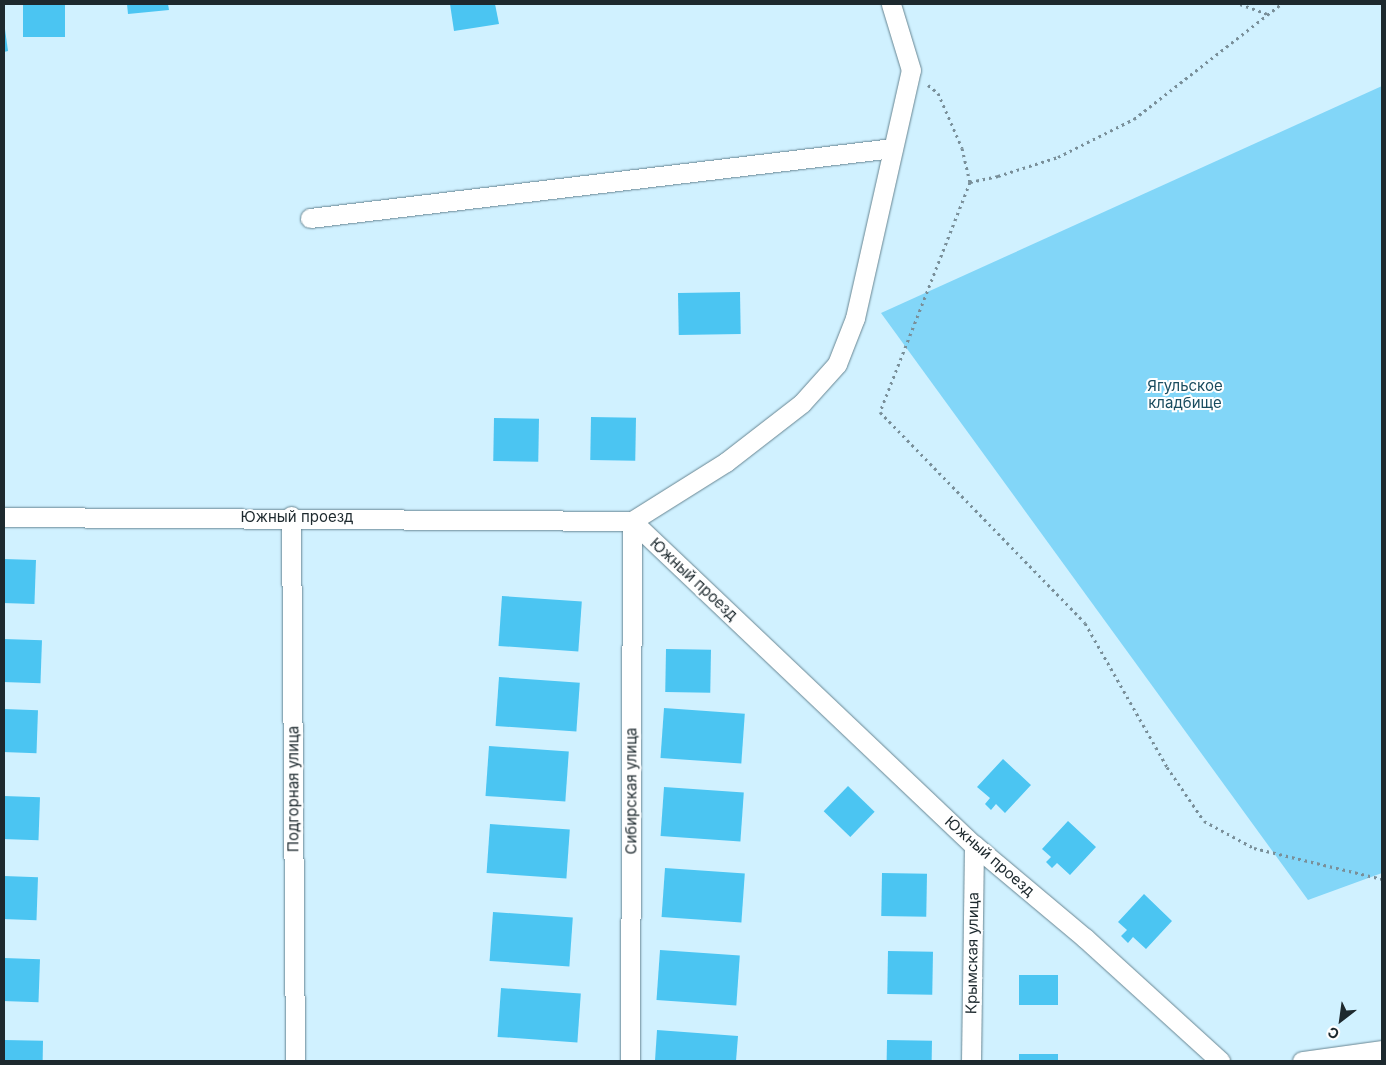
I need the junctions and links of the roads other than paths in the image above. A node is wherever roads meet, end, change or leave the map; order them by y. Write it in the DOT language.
graph roads {
  1 [pos="891,4"];
  2 [pos="893,148"];
  3 [pos="310,218"];
  4 [pos="291,516"];
  5 [pos="4,518"];
  6 [pos="632,521"];
  7 [pos="974,845"];
  8 [pos="1382,1050"];
  9 [pos="295,1061"];
  10 [pos="630,1061"];
  11 [pos="970,1061"];
  12 [pos="1220,1061"];
  13 [pos="1302,1061"];
  1 -- 2 [label="street"];
  2 -- 3 [label="street"];
  2 -- 6 [label="street"];
  4 -- 5 [label="street, Южный проезд"];
  4 -- 6 [label="street, Южный проезд"];
  4 -- 9 [label="street, Подгорная улица"];
  6 -- 7 [label="street, Южный проезд"];
  6 -- 10 [label="street, Сибирская улица"];
  7 -- 11 [label="street, Крымская улица"];
  7 -- 12 [label="street, Южный проезд"];
  8 -- 13 [label="street"];
}
